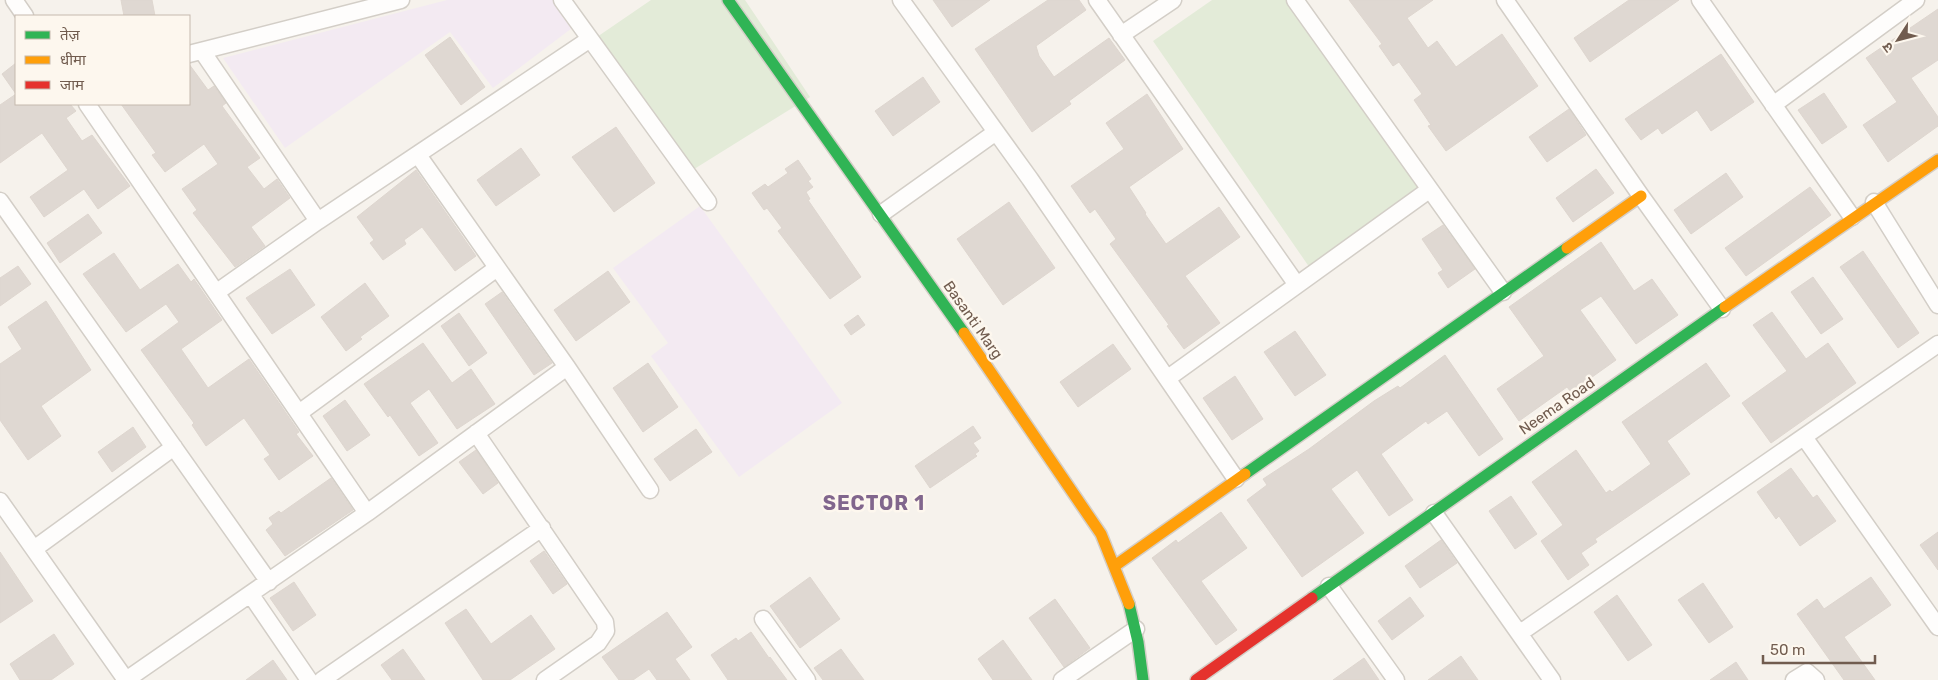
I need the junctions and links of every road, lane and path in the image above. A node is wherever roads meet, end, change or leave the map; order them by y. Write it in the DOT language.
graph roads {
  1 [pos="14,0"];
  2 [pos="401,0"];
  3 [pos="562,0"];
  4 [pos="728,0"];
  5 [pos="901,0"];
  6 [pos="1097,0"];
  7 [pos="1174,0"];
  8 [pos="1295,0"];
  9 [pos="1505,0"];
  10 [pos="1700,0"];
  11 [pos="1916,0"];
  12 [pos="25,15"];
  13 [pos="1121,36"];
  14 [pos="590,39"];
  15 [pos="195,52"];
  16 [pos="88,105"];
  17 [pos="1773,105"];
  18 [pos="996,132"];
  19 [pos="418,155"];
  20 [pos="1938,160"];
  21 [pos="1429,190"];
  22 [pos="1641,196"];
  23 [pos="0,201"];
  24 [pos="708,202"];
  25 [pos="1874,202"];
  26 [pos="881,214"];
  27 [pos="1852,218"];
  28 [pos="318,221"];
  29 [pos="497,268"];
  30 [pos="1297,285"];
  31 [pos="217,292"];
  32 [pos="1503,292"];
  33 [pos="1938,305"];
  34 [pos="1722,309"];
  35 [pos="1938,344"];
  36 [pos="567,367"];
  37 [pos="1168,378"];
  38 [pos="299,413"];
  39 [pos="476,434"];
  40 [pos="1804,437"];
  41 [pos="174,447"];
  42 [pos="1236,479"];
  43 [pos="650,490"];
  44 [pos="0,501"];
  45 [pos="367,513"];
  46 [pos="1434,513"];
  47 [pos="542,528"];
  48 [pos="34,549"];
  49 [pos="1116,565"];
  50 [pos="269,582"];
  51 [pos="1329,586"];
  52 [pos="251,595"];
  53 [pos="764,619"];
  54 [pos="1938,627"];
  55 [pos="1136,629"];
  56 [pos="1520,633"];
  57 [pos="1221,674"];
  58 [pos="126,680"];
  59 [pos="309,680"];
  60 [pos="322,680"];
  61 [pos="545,680"];
  62 [pos="807,680"];
  63 [pos="1062,680"];
  64 [pos="1143,680"];
  65 [pos="1196,680"];
  66 [pos="1396,680"];
  67 [pos="1552,680"];
  68 [pos="1794,680"];
  69 [pos="1816,680"];
  1 -- 12 [label="street"];
  2 -- 15 [label="street"];
  3 -- 14 [label="street"];
  4 -- 26 [label="street, Basanti Marg"];
  5 -- 18 [label="street"];
  6 -- 13 [label="street"];
  7 -- 13 [label="street"];
  8 -- 21 [label="street"];
  9 -- 22 [label="street"];
  10 -- 17 [label="street"];
  11 -- 17 [label="street"];
  13 -- 30 [label="street"];
  14 -- 19 [label="street"];
  14 -- 24 [label="street"];
  15 -- 28 [label="street"];
  16 -- 31 [label="street"];
  17 -- 27 [label="street"];
  18 -- 26 [label="street"];
  18 -- 37 [label="street"];
  19 -- 28 [label="street"];
  19 -- 29 [label="street"];
  20 -- 25 [label="street, Neema Road"];
  21 -- 30 [label="street"];
  21 -- 32 [label="street"];
  22 -- 32 [label="street"];
  22 -- 34 [label="street"];
  23 -- 41 [label="street"];
  25 -- 27 [label="street, Neema Road"];
  25 -- 33 [label="street"];
  26 -- 49 [label="street, Basanti Marg"];
  27 -- 34 [label="street, Neema Road"];
  28 -- 31 [label="street"];
  29 -- 36 [label="street"];
  29 -- 38 [label="street"];
  30 -- 37 [label="street"];
  31 -- 38 [label="street"];
  32 -- 42 [label="street"];
  34 -- 46 [label="street, Neema Road"];
  35 -- 40 [label="street"];
  36 -- 39 [label="street"];
  36 -- 43 [label="street"];
  37 -- 42 [label="street"];
  38 -- 45 [label="street"];
  39 -- 45 [label="street"];
  39 -- 47 [label="street"];
  40 -- 54 [label="street"];
  40 -- 56 [label="street"];
  41 -- 48 [label="street"];
  41 -- 50 [label="street"];
  42 -- 49 [label="street"];
  44 -- 48 [label="street"];
  45 -- 50 [label="street"];
  46 -- 51 [label="street, Neema Road"];
  46 -- 56 [label="street"];
  47 -- 60 [label="street"];
  47 -- 61 [label="street"];
  48 -- 58 [label="street"];
  49 -- 55 [label="street, Basanti Marg"];
  50 -- 52 [label="street"];
  51 -- 57 [label="street, Neema Road"];
  51 -- 66 [label="street"];
  52 -- 58 [label="street"];
  52 -- 59 [label="street"];
  53 -- 62 [label="street"];
  55 -- 63 [label="street"];
  55 -- 64 [label="street, Basanti Marg"];
  56 -- 67 [label="street"];
  57 -- 65 [label="street, Neema Road"];
  68 -- 69 [label="street"];
}
